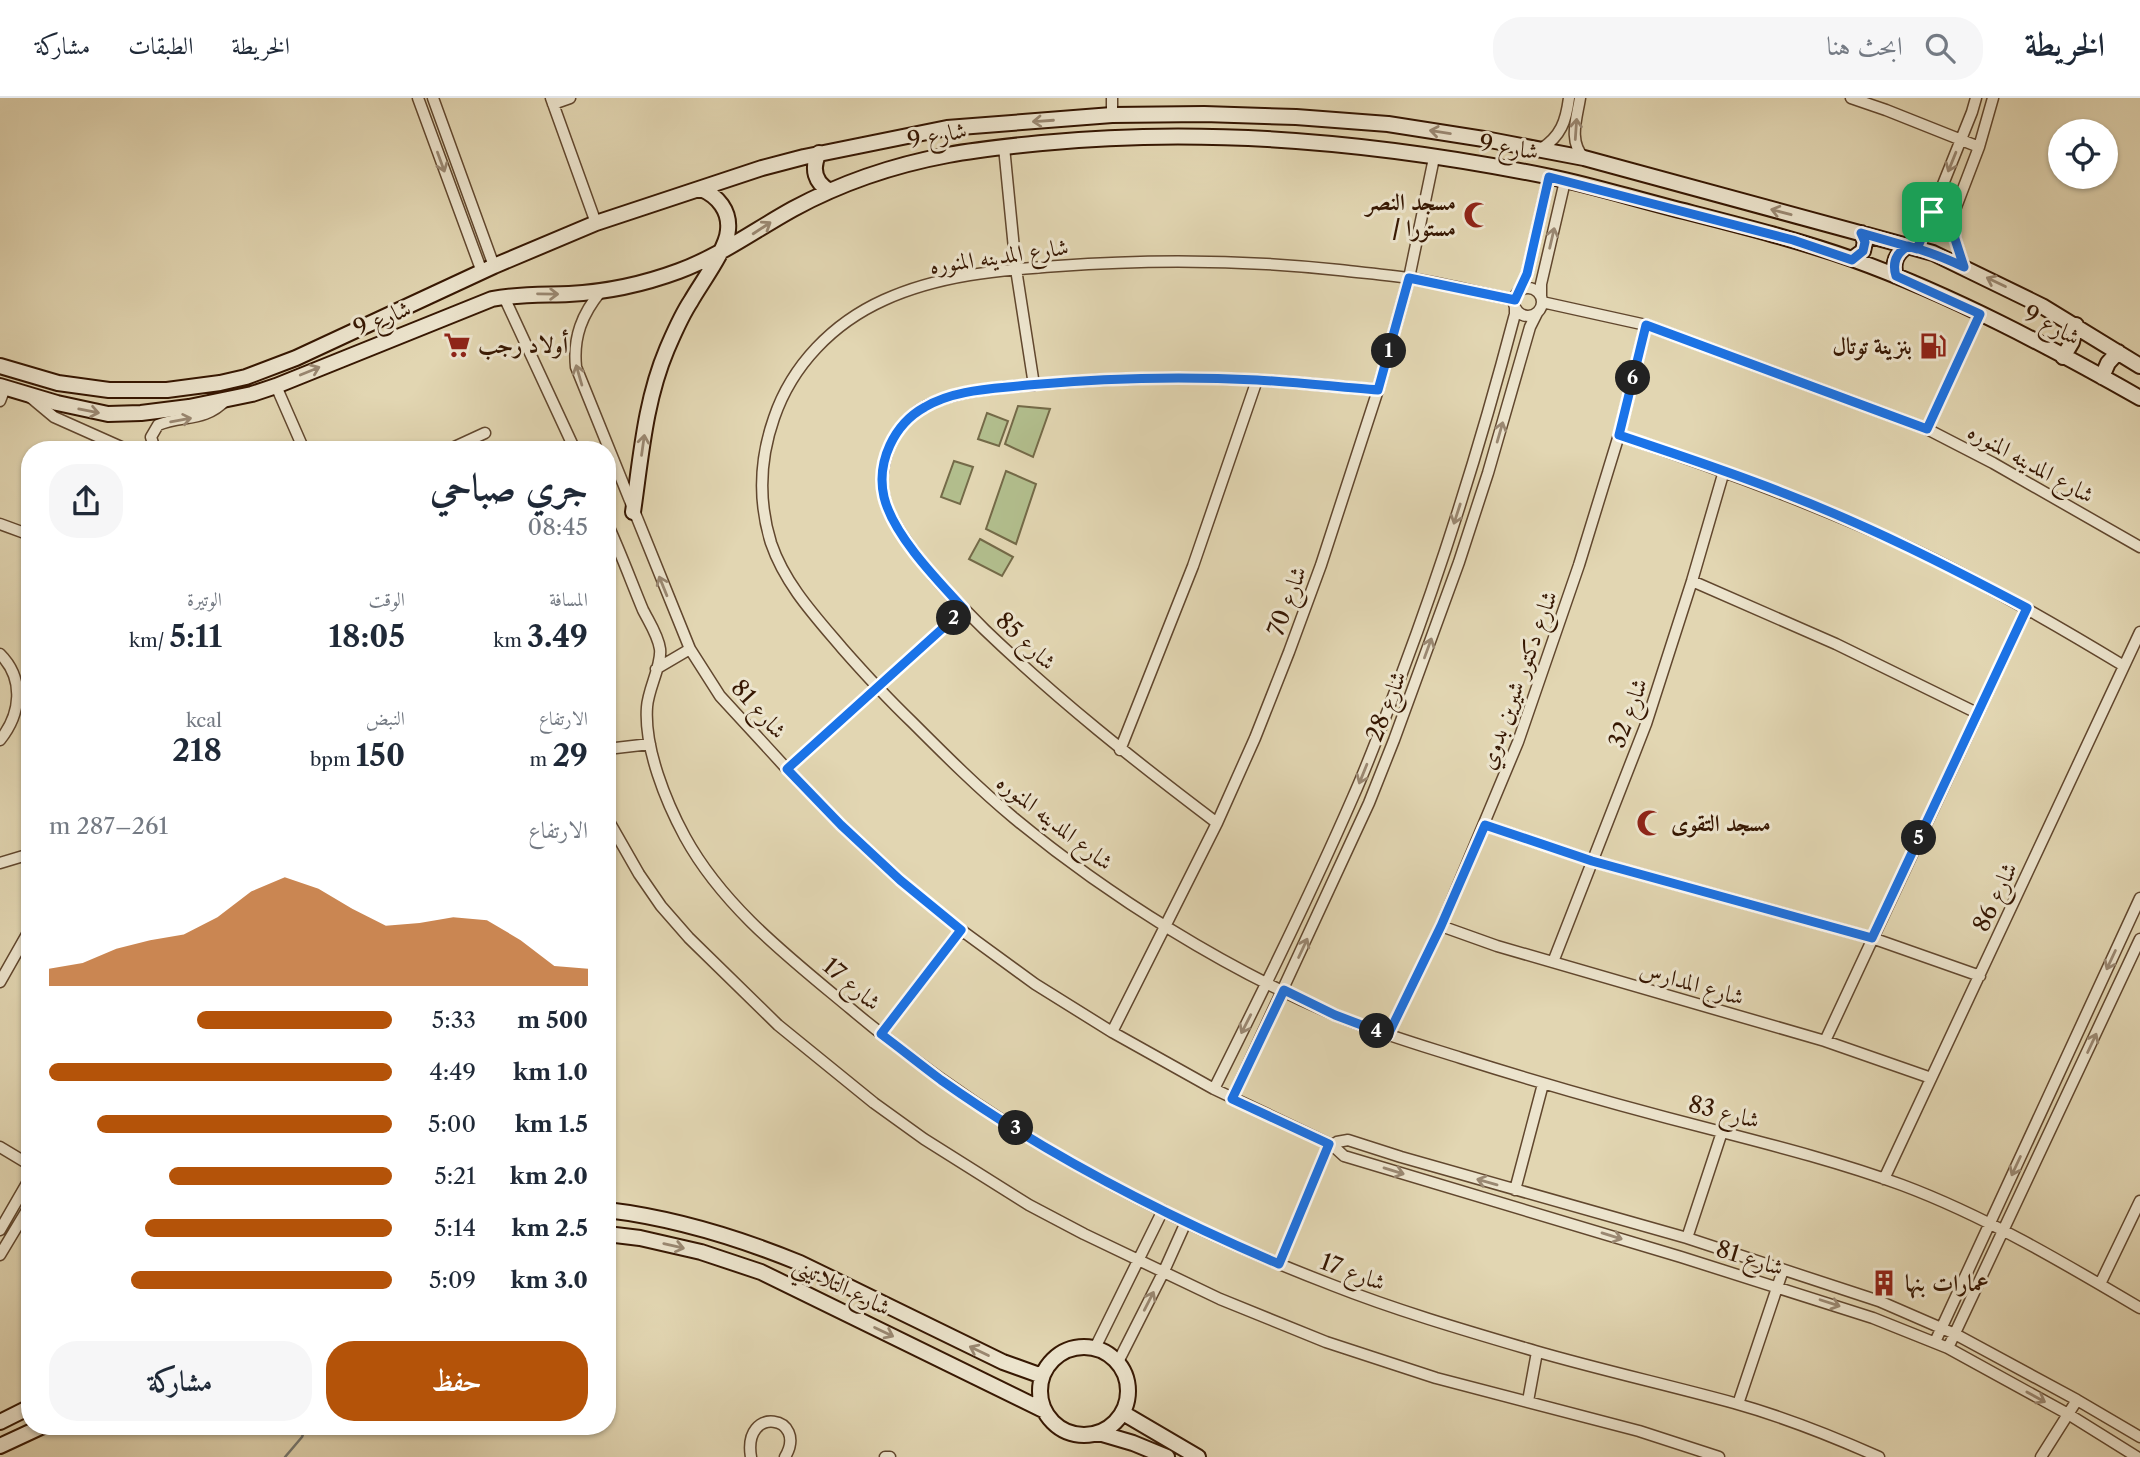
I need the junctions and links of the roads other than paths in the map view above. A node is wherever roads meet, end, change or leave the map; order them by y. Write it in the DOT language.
graph roads {
  1 [pos="418,98"];
  2 [pos="433,98"];
  3 [pos="570,98"];
  4 [pos="1112,98"];
  5 [pos="1569,98"];
  6 [pos="1580,98"];
  7 [pos="1976,98"];
  8 [pos="1993,98"];
  9 [pos="1855,99"];
  10 [pos="552,101"];
  11 [pos="1112,115"];
  12 [pos="1961,140"];
  13 [pos="1004,147"];
  14 [pos="1979,147"];
  15 [pos="1541,149"];
  16 [pos="819,153"];
  17 [pos="1434,158"];
  18 [pos="1584,159"];
  19 [pos="1549,177"];
  20 [pos="1565,181"];
  21 [pos="701,188"];
  22 [pos="830,191"];
  23 [pos="1942,216"];
  24 [pos="596,223"];
  25 [pos="1861,233"];
  26 [pos="1912,247"];
  27 [pos="718,254"];
  28 [pos="1852,260"];
  29 [pos="1964,267"];
  30 [pos="488,269"];
  31 [pos="1016,269"];
  32 [pos="1896,276"];
  33 [pos="1409,278"];
  34 [pos="601,290"];
  35 [pos="504,297"];
  36 [pos="1516,299"];
  37 [pos="1541,299"];
  38 [pos="1537,313"];
  39 [pos="1980,314"];
  40 [pos="1646,325"];
  41 [pos="2076,326"];
  42 [pos="2119,352"];
  43 [pos="2063,357"];
  44 [pos="0,366"];
  45 [pos="2140,366"];
  46 [pos="2102,377"];
  47 [pos="1257,380"];
  48 [pos="1034,385"];
  49 [pos="276,386"];
  50 [pos="1378,390"];
  51 [pos="2,392"];
  52 [pos="26,394"];
  53 [pos="2140,398"];
  54 [pos="226,400"];
  55 [pos="1927,429"];
  56 [pos="485,433"];
  57 [pos="1619,435"];
  58 [pos="108,441"];
  59 [pos="152,441"];
  60 [pos="300,441"];
  61 [pos="467,441"];
  62 [pos="571,441"];
  63 [pos="602,441"];
  64 [pos="1724,471"];
  65 [pos="616,476"];
  66 [pos="633,512"];
  67 [pos="0,524"];
  68 [pos="21,532"];
  69 [pos="616,544"];
  70 [pos="2140,547"];
  71 [pos="1692,581"];
  72 [pos="2027,608"];
  73 [pos="964,609"];
  74 [pos="2140,632"];
  75 [pos="690,649"];
  76 [pos="0,654"];
  77 [pos="2124,666"];
  78 [pos="655,669"];
  79 [pos="877,688"];
  80 [pos="1978,713"];
  81 [pos="0,740"];
  82 [pos="650,744"];
  83 [pos="616,748"];
  84 [pos="1120,750"];
  85 [pos="787,769"];
  86 [pos="1354,796"];
  87 [pos="1369,803"];
  88 [pos="1217,823"];
  89 [pos="1485,825"];
  90 [pos="616,834"];
  91 [pos="21,857"];
  92 [pos="1592,861"];
  93 [pos="0,863"];
  94 [pos="2140,898"];
  95 [pos="1167,926"];
  96 [pos="1441,926"];
  97 [pos="961,930"];
  98 [pos="1872,938"];
  99 [pos="2140,939"];
  100 [pos="21,945"];
  101 [pos="1553,962"];
  102 [pos="1980,976"];
  103 [pos="0,982"];
  104 [pos="1267,982"];
  105 [pos="1284,990"];
  106 [pos="1112,1032"];
  107 [pos="881,1034"];
  108 [pos="1388,1035"];
  109 [pos="1825,1041"];
  110 [pos="2063,1065"];
  111 [pos="2079,1072"];
  112 [pos="1931,1078"];
  113 [pos="1543,1084"];
  114 [pos="1214,1089"];
  115 [pos="1232,1099"];
  116 [pos="1722,1132"];
  117 [pos="1331,1144"];
  118 [pos="0,1147"];
  119 [pos="21,1160"];
  120 [pos="1884,1179"];
  121 [pos="1516,1190"];
  122 [pos="21,1194"];
  123 [pos="2140,1201"];
  124 [pos="1163,1210"];
  125 [pos="1591,1211"];
  126 [pos="616,1212"];
  127 [pos="21,1220"];
  128 [pos="1186,1222"];
  129 [pos="1988,1225"];
  130 [pos="1587,1228"];
  131 [pos="0,1230"];
  132 [pos="2004,1232"];
  133 [pos="616,1235"];
  134 [pos="1687,1238"];
  135 [pos="0,1255"];
  136 [pos="1140,1260"];
  137 [pos="1279,1264"];
  138 [pos="1783,1270"];
  139 [pos="1164,1271"];
  140 [pos="2100,1284"];
  141 [pos="1778,1287"];
  142 [pos="2140,1308"];
  143 [pos="1942,1327"];
  144 [pos="1955,1334"];
  145 [pos="1935,1342"];
  146 [pos="1095,1348"];
  147 [pos="1948,1348"];
  148 [pos="1537,1352"];
  149 [pos="1118,1362"];
  150 [pos="1042,1376"];
  151 [pos="2077,1400"];
  152 [pos="1528,1401"];
  153 [pos="1738,1404"];
  154 [pos="1045,1411"];
  155 [pos="21,1412"];
  156 [pos="1123,1413"];
  157 [pos="2068,1414"];
  158 [pos="0,1422"];
  159 [pos="1099,1433"];
  160 [pos="24,1435"];
  161 [pos="2140,1437"];
  162 [pos="0,1446"];
  163 [pos="751,1457"];
  164 [pos="785,1457"];
  165 [pos="1167,1457"];
  166 [pos="1198,1457"];
  167 [pos="1719,1457"];
  168 [pos="1879,1457"];
  169 [pos="2041,1457"];
  170 [pos="2137,1457"];
  1 -- 30 [label="street, one-way"];
  2 -- 30 [label="street"];
  3 -- 10 [label="street"];
  4 -- 11 [label="street"];
  5 -- 15 [label="street"];
  18 -- 6 [label="street, one-way"];
  7 -- 12 [label="street"];
  8 -- 14 [label="street"];
  9 -- 12 [label="street"];
  10 -- 24 [label="street"];
  15 -- 11 [label="main road, شارع 9, one-way"];
  11 -- 16 [label="main road, شارع 9, one-way"];
  12 -- 14 [label="street"];
  12 -- 23 [label="street, one-way"];
  13 -- 17 [label="main road, شارع 9"];
  13 -- 22 [label="main road, شارع 9"];
  13 -- 31 [label="street"];
  14 -- 23 [label="street"];
  15 -- 18 [label="main road, شارع 9"];
  16 -- 21 [label="main road, شارع 9"];
  16 -- 22 [label="main road"];
  17 -- 19 [label="main road, شارع 9"];
  17 -- 33 [label="street, شارع 70"];
  25 -- 18 [label="main road, شارع 9, one-way"];
  19 -- 20 [label="main road, شارع 9"];
  19 -- 36 [label="street, شارع 28"];
  20 -- 28 [label="main road, شارع 9"];
  37 -- 20 [label="street, one-way"];
  21 -- 24 [label="main road, شارع 9"];
  21 -- 27 [label="main road"];
  27 -- 22 [label="main road, شارع 9, one-way"];
  23 -- 26 [label="street"];
  23 -- 29 [label="street"];
  24 -- 30 [label="main road, شارع 9"];
  25 -- 26 [label="main road, شارع 9"];
  25 -- 28 [label="main road"];
  26 -- 29 [label="main road, شارع 9"];
  26 -- 32 [label="main road"];
  27 -- 34 [label="main road, شارع 9"];
  66 -- 27 [label="main road, one-way"];
  28 -- 32 [label="main road, شارع 9"];
  41 -- 29 [label="main road, شارع 9, one-way"];
  30 -- 44 [label="main road, شارع 9"];
  31 -- 33 [label="street, شارع المدينه المنوره"];
  31 -- 48 [label="street"];
  31 -- 79 [label="street, شارع المدينه المنوره"];
  32 -- 39 [label="main road, شارع 9"];
  33 -- 36 [label="street, شارع المدينه المنوره"];
  33 -- 50 [label="street, شارع 70"];
  35 -- 34 [label="main road, شارع 9, one-way"];
  63 -- 34 [label="street, شارع 81, one-way"];
  49 -- 35 [label="main road, شارع 9, one-way"];
  35 -- 62 [label="street"];
  36 -- 37 [label="street"];
  36 -- 38 [label="street"];
  36 -- 86 [label="street, شارع 28, one-way"];
  37 -- 38 [label="street"];
  37 -- 40 [label="street, شارع المدينه المنوره"];
  87 -- 38 [label="street, شارع 28, one-way"];
  39 -- 43 [label="main road, شارع 9"];
  39 -- 55 [label="street"];
  40 -- 55 [label="street, شارع المدينه المنوره"];
  40 -- 57 [label="street, شارع دكتور شيرين بدوي"];
  41 -- 42 [label="main road, شارع 9"];
  41 -- 43 [label="main road"];
  42 -- 45 [label="main road, شارع 9"];
  42 -- 46 [label="main road"];
  43 -- 46 [label="main road, شارع 9"];
  46 -- 53 [label="main road, شارع 9"];
  47 -- 48 [label="street, شارع 85"];
  47 -- 50 [label="street, شارع 85"];
  47 -- 84 [label="street"];
  48 -- 73 [label="street, شارع 85"];
  49 -- 54 [label="main road, شارع 9"];
  49 -- 60 [label="street"];
  50 -- 88 [label="street, شارع 70"];
  51 -- 52 [label="main road, شارع 9"];
  52 -- 54 [label="main road, شارع 9, one-way"];
  52 -- 58 [label="street"];
  59 -- 54 [label="street, one-way"];
  55 -- 70 [label="street, شارع المدينه المنوره"];
  56 -- 61 [label="street"];
  57 -- 64 [label="street"];
  57 -- 89 [label="street, شارع دكتور شيرين بدوي"];
  64 -- 71 [label="street, شارع 32"];
  64 -- 72 [label="street"];
  65 -- 66 [label="street, شارع 81"];
  75 -- 66 [label="street, شارع 81, one-way"];
  67 -- 68 [label="street"];
  69 -- 78 [label="street, شارع 17"];
  71 -- 80 [label="street"];
  71 -- 92 [label="street, شارع 32"];
  72 -- 77 [label="street"];
  72 -- 80 [label="street"];
  73 -- 79 [label="street"];
  73 -- 84 [label="street, شارع 85"];
  74 -- 77 [label="street, شارع 86"];
  75 -- 78 [label="street"];
  75 -- 85 [label="street, شارع 81"];
  76 -- 81 [label="street"];
  77 -- 102 [label="street, شارع 86"];
  78 -- 82 [label="street, شارع 17"];
  79 -- 85 [label="street"];
  79 -- 95 [label="street, شارع المدينه المنوره"];
  80 -- 98 [label="street"];
  82 -- 83 [label="street"];
  82 -- 107 [label="street, شارع 17"];
  84 -- 88 [label="street, شارع 85"];
  85 -- 97 [label="street, شارع 81"];
  86 -- 87 [label="street"];
  86 -- 104 [label="street, شارع 28"];
  105 -- 87 [label="street, شارع 28, one-way"];
  88 -- 95 [label="street, شارع 70"];
  89 -- 92 [label="street"];
  89 -- 96 [label="street, شارع دكتور شيرين بدوي"];
  90 -- 136 [label="street"];
  91 -- 93 [label="street"];
  92 -- 98 [label="street"];
  92 -- 101 [label="street, شارع 32"];
  94 -- 110 [label="street, one-way"];
  95 -- 104 [label="street, شارع المدينه المنوره"];
  95 -- 106 [label="street, شارع 70"];
  96 -- 101 [label="street, شارع المدارس"];
  96 -- 108 [label="street, شارع دكتور شيرين بدوي"];
  97 -- 106 [label="street, شارع 81"];
  97 -- 107 [label="street"];
  98 -- 102 [label="street"];
  98 -- 109 [label="street"];
  111 -- 99 [label="street, one-way"];
  100 -- 103 [label="street"];
  101 -- 109 [label="street, شارع المدارس"];
  102 -- 112 [label="street, شارع 86"];
  104 -- 105 [label="street, شارع المدينه المنوره"];
  104 -- 114 [label="street, شارع 28, one-way"];
  105 -- 108 [label="street, شارع 83"];
  105 -- 115 [label="street, شارع 28"];
  106 -- 114 [label="street, شارع 81"];
  107 -- 124 [label="street, شارع 17"];
  108 -- 113 [label="street, شارع 83"];
  109 -- 112 [label="street, شارع المدارس"];
  110 -- 111 [label="street"];
  110 -- 129 [label="street, one-way"];
  111 -- 132 [label="street"];
  112 -- 120 [label="street, شارع 86"];
  113 -- 116 [label="street, شارع 83"];
  113 -- 121 [label="street"];
  114 -- 115 [label="street, شارع 81"];
  115 -- 117 [label="street, شارع 81"];
  116 -- 120 [label="street, شارع 83"];
  116 -- 134 [label="street"];
  121 -- 117 [label="street, شارع 81, one-way"];
  117 -- 130 [label="street, شارع 81, one-way"];
  117 -- 137 [label="street"];
  118 -- 119 [label="street"];
  120 -- 129 [label="street, شارع 83"];
  121 -- 125 [label="street, شارع 81"];
  122 -- 131 [label="street"];
  123 -- 140 [label="street"];
  124 -- 128 [label="street, شارع 17"];
  124 -- 136 [label="street"];
  125 -- 130 [label="street"];
  125 -- 134 [label="street, شارع 81"];
  150 -- 126 [label="main road, شارع التلاتيني, one-way"];
  127 -- 135 [label="street"];
  128 -- 137 [label="street, شارع 17"];
  128 -- 139 [label="street"];
  129 -- 132 [label="street, شارع 83"];
  129 -- 143 [label="street"];
  130 -- 141 [label="street, شارع 81, one-way"];
  132 -- 140 [label="street, شارع 83"];
  132 -- 144 [label="street"];
  133 -- 154 [label="main road, شارع التلاتيني, one-way"];
  134 -- 138 [label="street, شارع 81"];
  136 -- 139 [label="street"];
  136 -- 146 [label="street"];
  137 -- 148 [label="street, شارع 17"];
  138 -- 141 [label="street"];
  138 -- 143 [label="street, شارع 81"];
  149 -- 139 [label="street, one-way"];
  139 -- 152 [label="street"];
  140 -- 142 [label="street, شارع 83"];
  141 -- 145 [label="street, شارع 81, one-way"];
  141 -- 153 [label="street"];
  143 -- 144 [label="street, شارع 81"];
  143 -- 145 [label="street"];
  144 -- 147 [label="street"];
  144 -- 151 [label="street, شارع 81"];
  145 -- 147 [label="street, شارع 81"];
  146 -- 149 [label="main road"];
  146 -- 150 [label="main road"];
  147 -- 157 [label="street, شارع 81, one-way"];
  148 -- 152 [label="street"];
  148 -- 153 [label="street, شارع 17"];
  149 -- 156 [label="main road"];
  150 -- 154 [label="main road"];
  151 -- 157 [label="street"];
  151 -- 161 [label="street, شارع 81"];
  152 -- 167 [label="street"];
  153 -- 168 [label="street, شارع 17"];
  154 -- 159 [label="main road"];
  155 -- 158 [label="main road"];
  156 -- 159 [label="main road"];
  156 -- 166 [label="main road"];
  157 -- 169 [label="street"];
  157 -- 170 [label="street, شارع 81"];
  159 -- 165 [label="main road"];
  160 -- 162 [label="main road"];
  163 -- 164 [label="street"];
}
